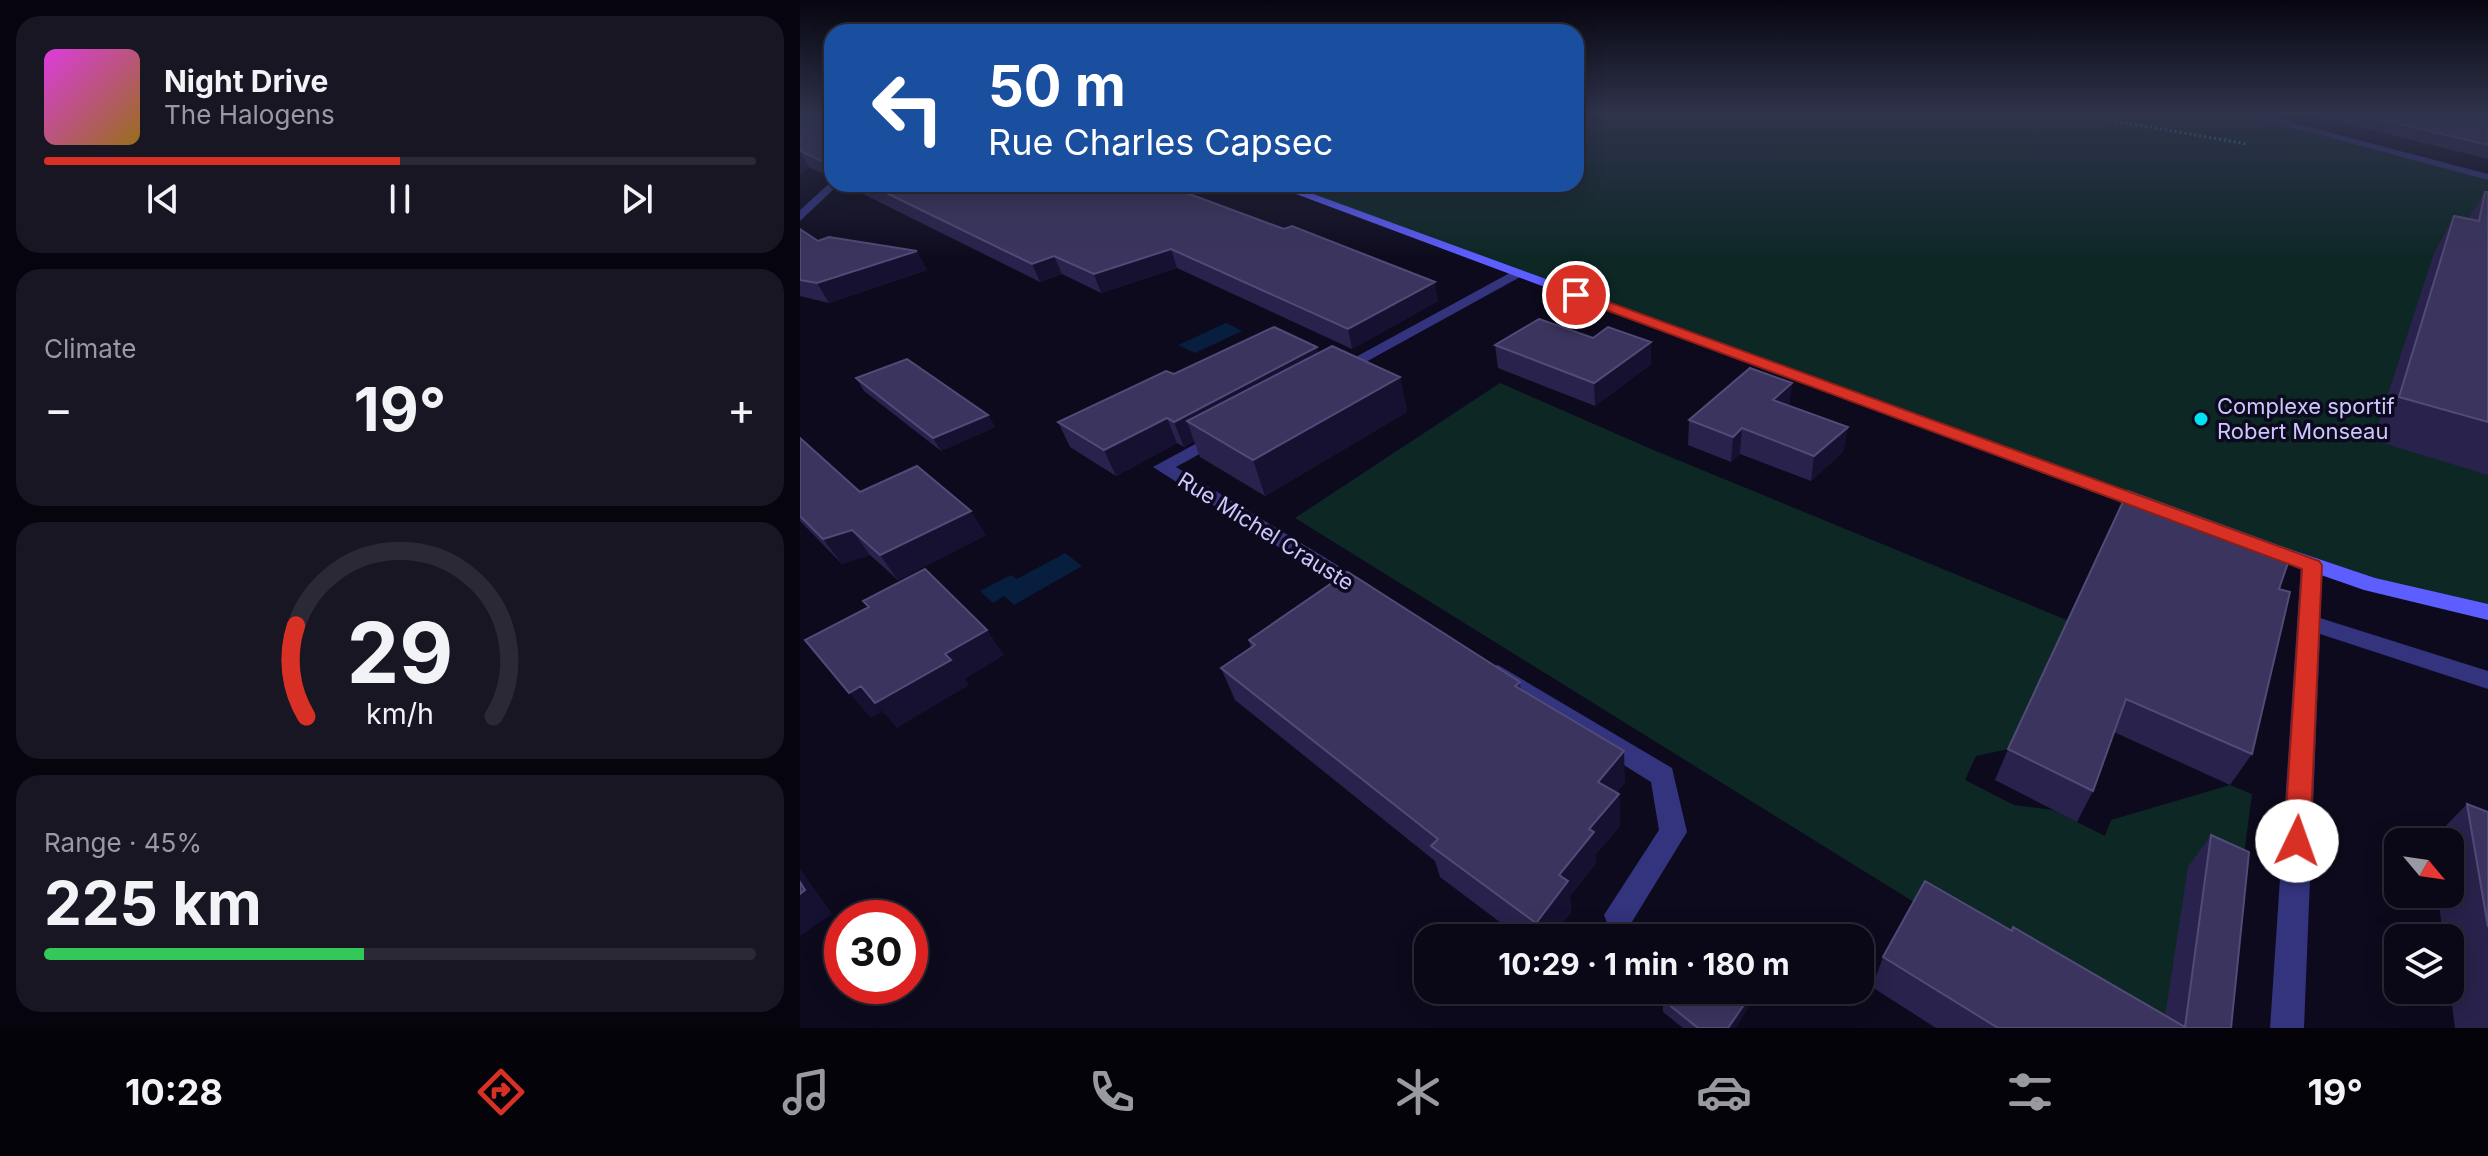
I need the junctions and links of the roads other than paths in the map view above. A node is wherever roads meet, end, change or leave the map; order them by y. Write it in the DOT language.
graph roads {
  1 [pos="2434,163"];
  2 [pos="2488,177"];
  3 [pos="825,192"];
  4 [pos="1297,192"];
  5 [pos="800,217"];
  6 [pos="1517,273"];
  7 [pos="1326,377"];
  8 [pos="1244,422"];
  9 [pos="2162,510"];
  10 [pos="2252,543"];
  11 [pos="2312,565"];
  12 [pos="1379,601"];
  13 [pos="2488,612"];
  14 [pos="2308,622"];
  15 [pos="1473,659"];
  16 [pos="2488,680"];
  17 [pos="1619,915"];
  18 [pos="2287,1028"];
  1 -- 2 [label="street"];
  3 -- 5 [label="street"];
  4 -- 6 [label="street"];
  6 -- 7 [label="street"];
  6 -- 9 [label="street"];
  8 -- 12 [label="street, Rue Michel Crauste"];
  10 -- 11 [label="street"];
  11 -- 13 [label="street"];
  11 -- 14 [label="street"];
  14 -- 16 [label="street"];
  14 -- 18 [label="street"];
  15 -- 17 [label="street"];
}
